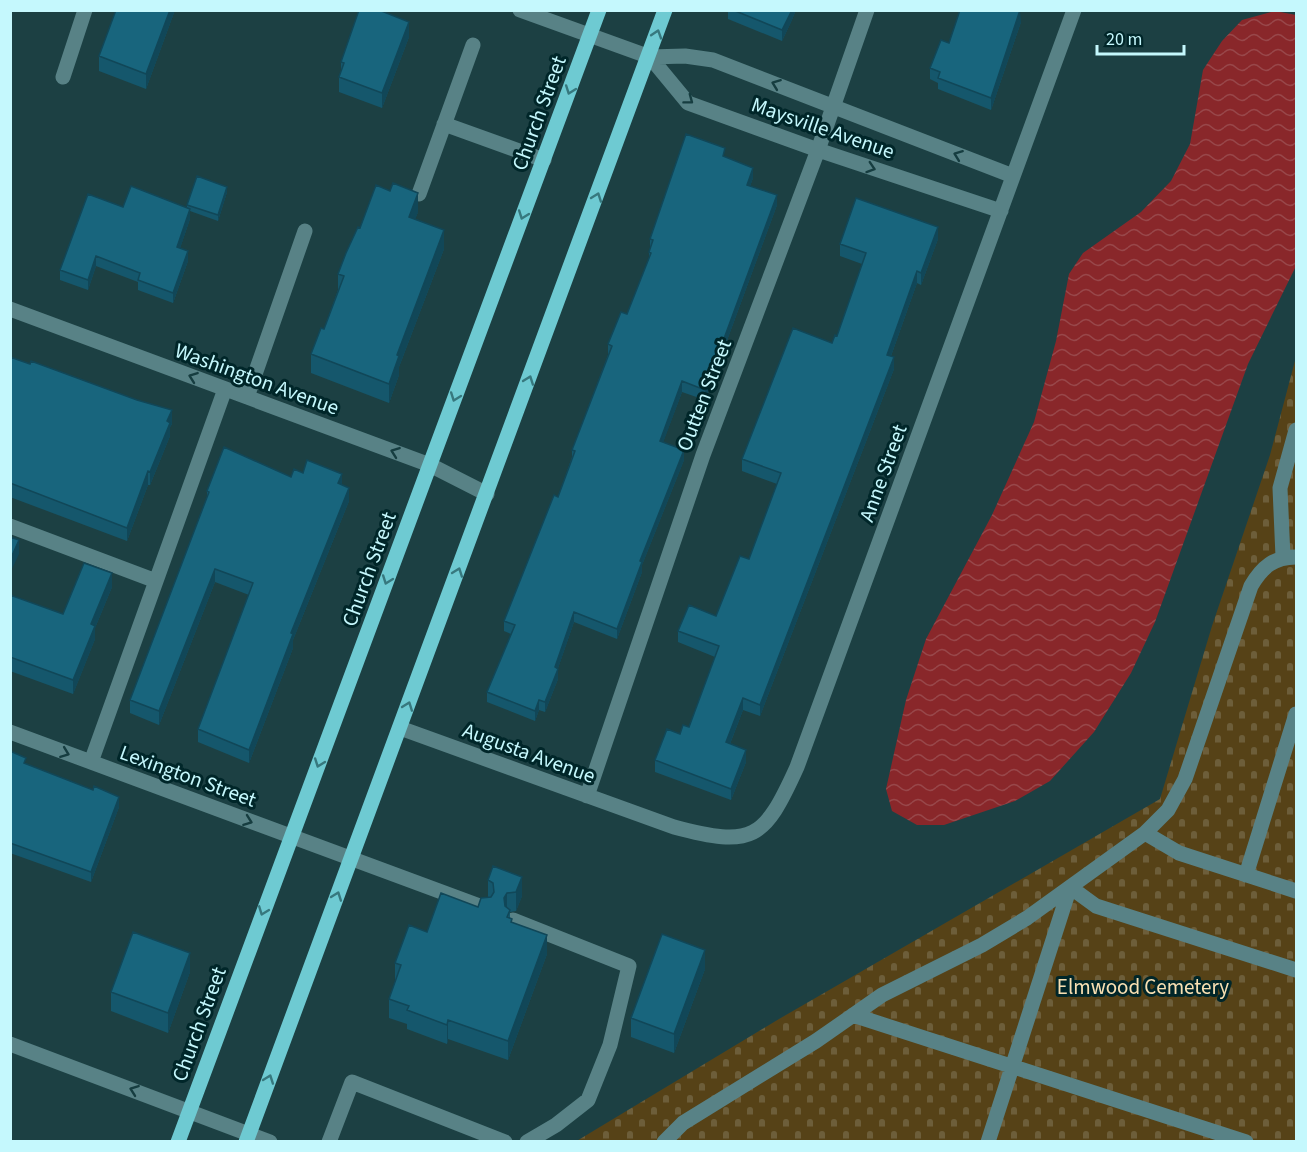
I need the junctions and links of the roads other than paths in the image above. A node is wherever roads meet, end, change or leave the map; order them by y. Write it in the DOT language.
graph roads {
  1 [pos="85,10"];
  2 [pos="520,10"];
  3 [pos="598,10"];
  4 [pos="665,10"];
  5 [pos="867,10"];
  6 [pos="1074,10"];
  7 [pos="590,36"];
  8 [pos="473,45"];
  9 [pos="650,57"];
  10 [pos="63,77"];
  11 [pos="832,106"];
  12 [pos="444,124"];
  13 [pos="818,150"];
  14 [pos="544,160"];
  15 [pos="1013,176"];
  16 [pos="419,194"];
  17 [pos="1001,211"];
  18 [pos="305,231"];
  19 [pos="10,309"];
  20 [pos="225,389"];
  21 [pos="247,397"];
  22 [pos="1296,430"];
  23 [pos="430,465"];
  24 [pos="487,494"];
  25 [pos="10,526"];
  26 [pos="1296,544"];
  27 [pos="1289,557"];
  28 [pos="156,581"];
  29 [pos="1296,714"];
  30 [pos="400,728"];
  31 [pos="10,732"];
  32 [pos="91,762"];
  33 [pos="587,796"];
  34 [pos="644,817"];
  35 [pos="1146,833"];
  36 [pos="291,837"];
  37 [pos="351,860"];
  38 [pos="1246,875"];
  39 [pos="1070,887"];
  40 [pos="1296,891"];
  41 [pos="484,908"];
  42 [pos="513,920"];
  43 [pos="1296,970"];
  44 [pos="853,1015"];
  45 [pos="10,1044"];
  46 [pos="1012,1067"];
  47 [pos="189,1110"];
  48 [pos="248,1138"];
  49 [pos="178,1142"];
  50 [pos="270,1142"];
  51 [pos="329,1142"];
  52 [pos="505,1142"];
  53 [pos="527,1142"];
  54 [pos="664,1142"];
  55 [pos="988,1142"];
  56 [pos="1246,1142"];
  1 -- 10 [label="street"];
  2 -- 7 [label="street, Maysville Avenue"];
  3 -- 7 [label="main road, Church Street"];
  9 -- 4 [label="main road, one-way"];
  5 -- 11 [label="street, Outten Street"];
  6 -- 15 [label="street, Anne Street"];
  7 -- 9 [label="street, Maysville Avenue"];
  7 -- 14 [label="main road, Church Street, one-way"];
  8 -- 12 [label="street"];
  11 -- 9 [label="street, Maysville Avenue, one-way"];
  9 -- 13 [label="street, Maysville Avenue, one-way"];
  24 -- 9 [label="main road, one-way"];
  11 -- 13 [label="street, Outten Street"];
  15 -- 11 [label="street, Maysville Avenue, one-way"];
  12 -- 14 [label="street"];
  12 -- 16 [label="street"];
  13 -- 17 [label="street, Maysville Avenue, one-way"];
  13 -- 33 [label="street, Outten Street"];
  14 -- 23 [label="main road, Church Street, one-way"];
  15 -- 17 [label="street, Anne Street"];
  17 -- 34 [label="street, Anne Street"];
  18 -- 21 [label="street"];
  20 -- 19 [label="street, Washington Avenue, one-way"];
  20 -- 21 [label="street, Washington Avenue"];
  20 -- 28 [label="street"];
  23 -- 21 [label="street, Washington Avenue, one-way"];
  22 -- 27 [label="street"];
  23 -- 24 [label="street, Washington Avenue"];
  23 -- 36 [label="main road, Church Street, one-way"];
  30 -- 24 [label="main road, one-way"];
  25 -- 28 [label="street"];
  26 -- 27 [label="street"];
  27 -- 35 [label="street"];
  28 -- 32 [label="street"];
  29 -- 38 [label="street"];
  30 -- 33 [label="street, Augusta Avenue"];
  30 -- 37 [label="main road"];
  31 -- 32 [label="street, Lexington Street, one-way"];
  32 -- 36 [label="street, Lexington Street, one-way"];
  33 -- 34 [label="street, Augusta Avenue"];
  35 -- 38 [label="street"];
  35 -- 39 [label="street"];
  36 -- 37 [label="street, Lexington Street"];
  36 -- 47 [label="main road, Church Street, one-way"];
  37 -- 41 [label="street, Lexington Street"];
  48 -- 37 [label="main road, one-way"];
  38 -- 40 [label="street"];
  39 -- 43 [label="street"];
  39 -- 44 [label="street"];
  39 -- 46 [label="street"];
  42 -- 53 [label="street"];
  44 -- 46 [label="street"];
  44 -- 54 [label="street"];
  47 -- 45 [label="street, one-way"];
  46 -- 55 [label="street"];
  46 -- 56 [label="street"];
  47 -- 48 [label="street"];
  47 -- 49 [label="main road, Church Street"];
  48 -- 50 [label="street"];
  51 -- 52 [label="street"];
}
